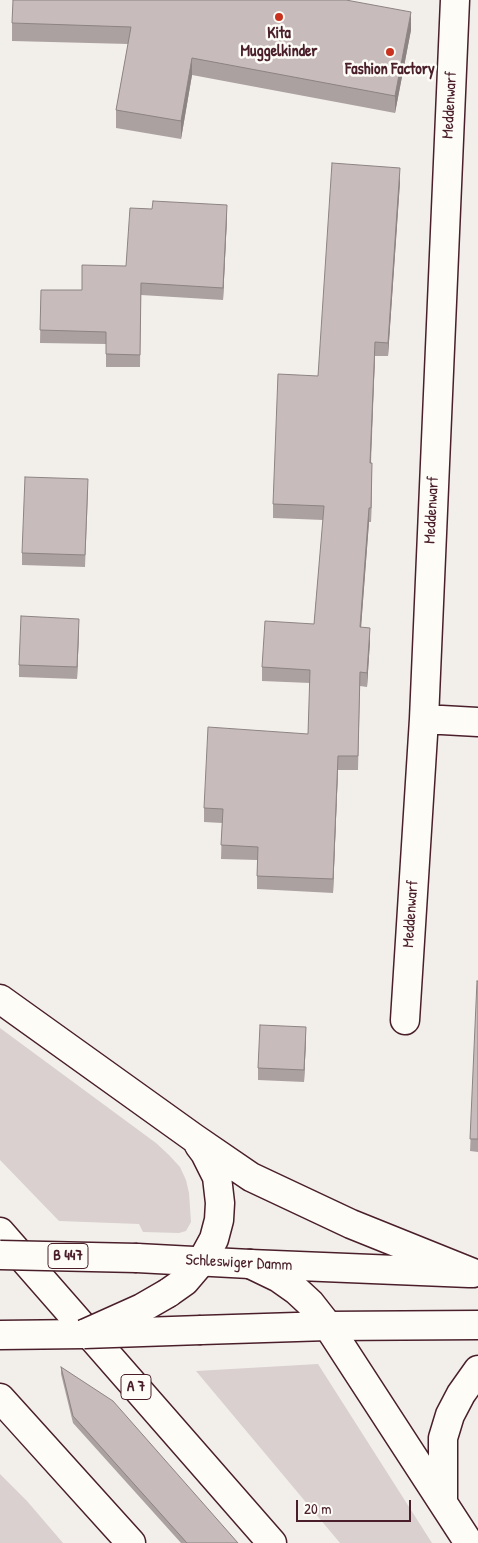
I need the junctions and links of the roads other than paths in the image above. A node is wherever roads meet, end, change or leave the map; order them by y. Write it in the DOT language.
graph roads {
  1 [pos="455,0"];
  2 [pos="424,719"];
  3 [pos="478,722"];
  4 [pos="0,999"];
  5 [pos="405,1020"];
  6 [pos="194,1138"];
  7 [pos="0,1232"];
  8 [pos="0,1255"];
  9 [pos="202,1261"];
  10 [pos="250,1264"];
  11 [pos="475,1273"];
  12 [pos="478,1325"];
  13 [pos="328,1326"];
  14 [pos="84,1334"];
  15 [pos="0,1335"];
  16 [pos="478,1370"];
  17 [pos="0,1398"];
  18 [pos="443,1502"];
  19 [pos="131,1543"];
  20 [pos="272,1543"];
  21 [pos="469,1543"];
  1 -- 2 [label="main road, Meddenwarf"];
  2 -- 3 [label="main road"];
  2 -- 5 [label="main road, Meddenwarf"];
  4 -- 6 [label="main road"];
  6 -- 9 [label="main road"];
  6 -- 11 [label="main road"];
  7 -- 20 [label="main road, A 7"];
  8 -- 9 [label="main road, Schleswiger Damm / B 447, bridge"];
  9 -- 10 [label="main road, Schleswiger Damm / B 447"];
  9 -- 14 [label="main road, bridge"];
  10 -- 11 [label="main road, Schleswiger Damm"];
  10 -- 13 [label="main road"];
  12 -- 13 [label="main road"];
  13 -- 14 [label="main road, bridge"];
  13 -- 18 [label="main road"];
  14 -- 15 [label="main road"];
  16 -- 18 [label="main road"];
  17 -- 19 [label="main road"];
  18 -- 21 [label="main road"];
}
